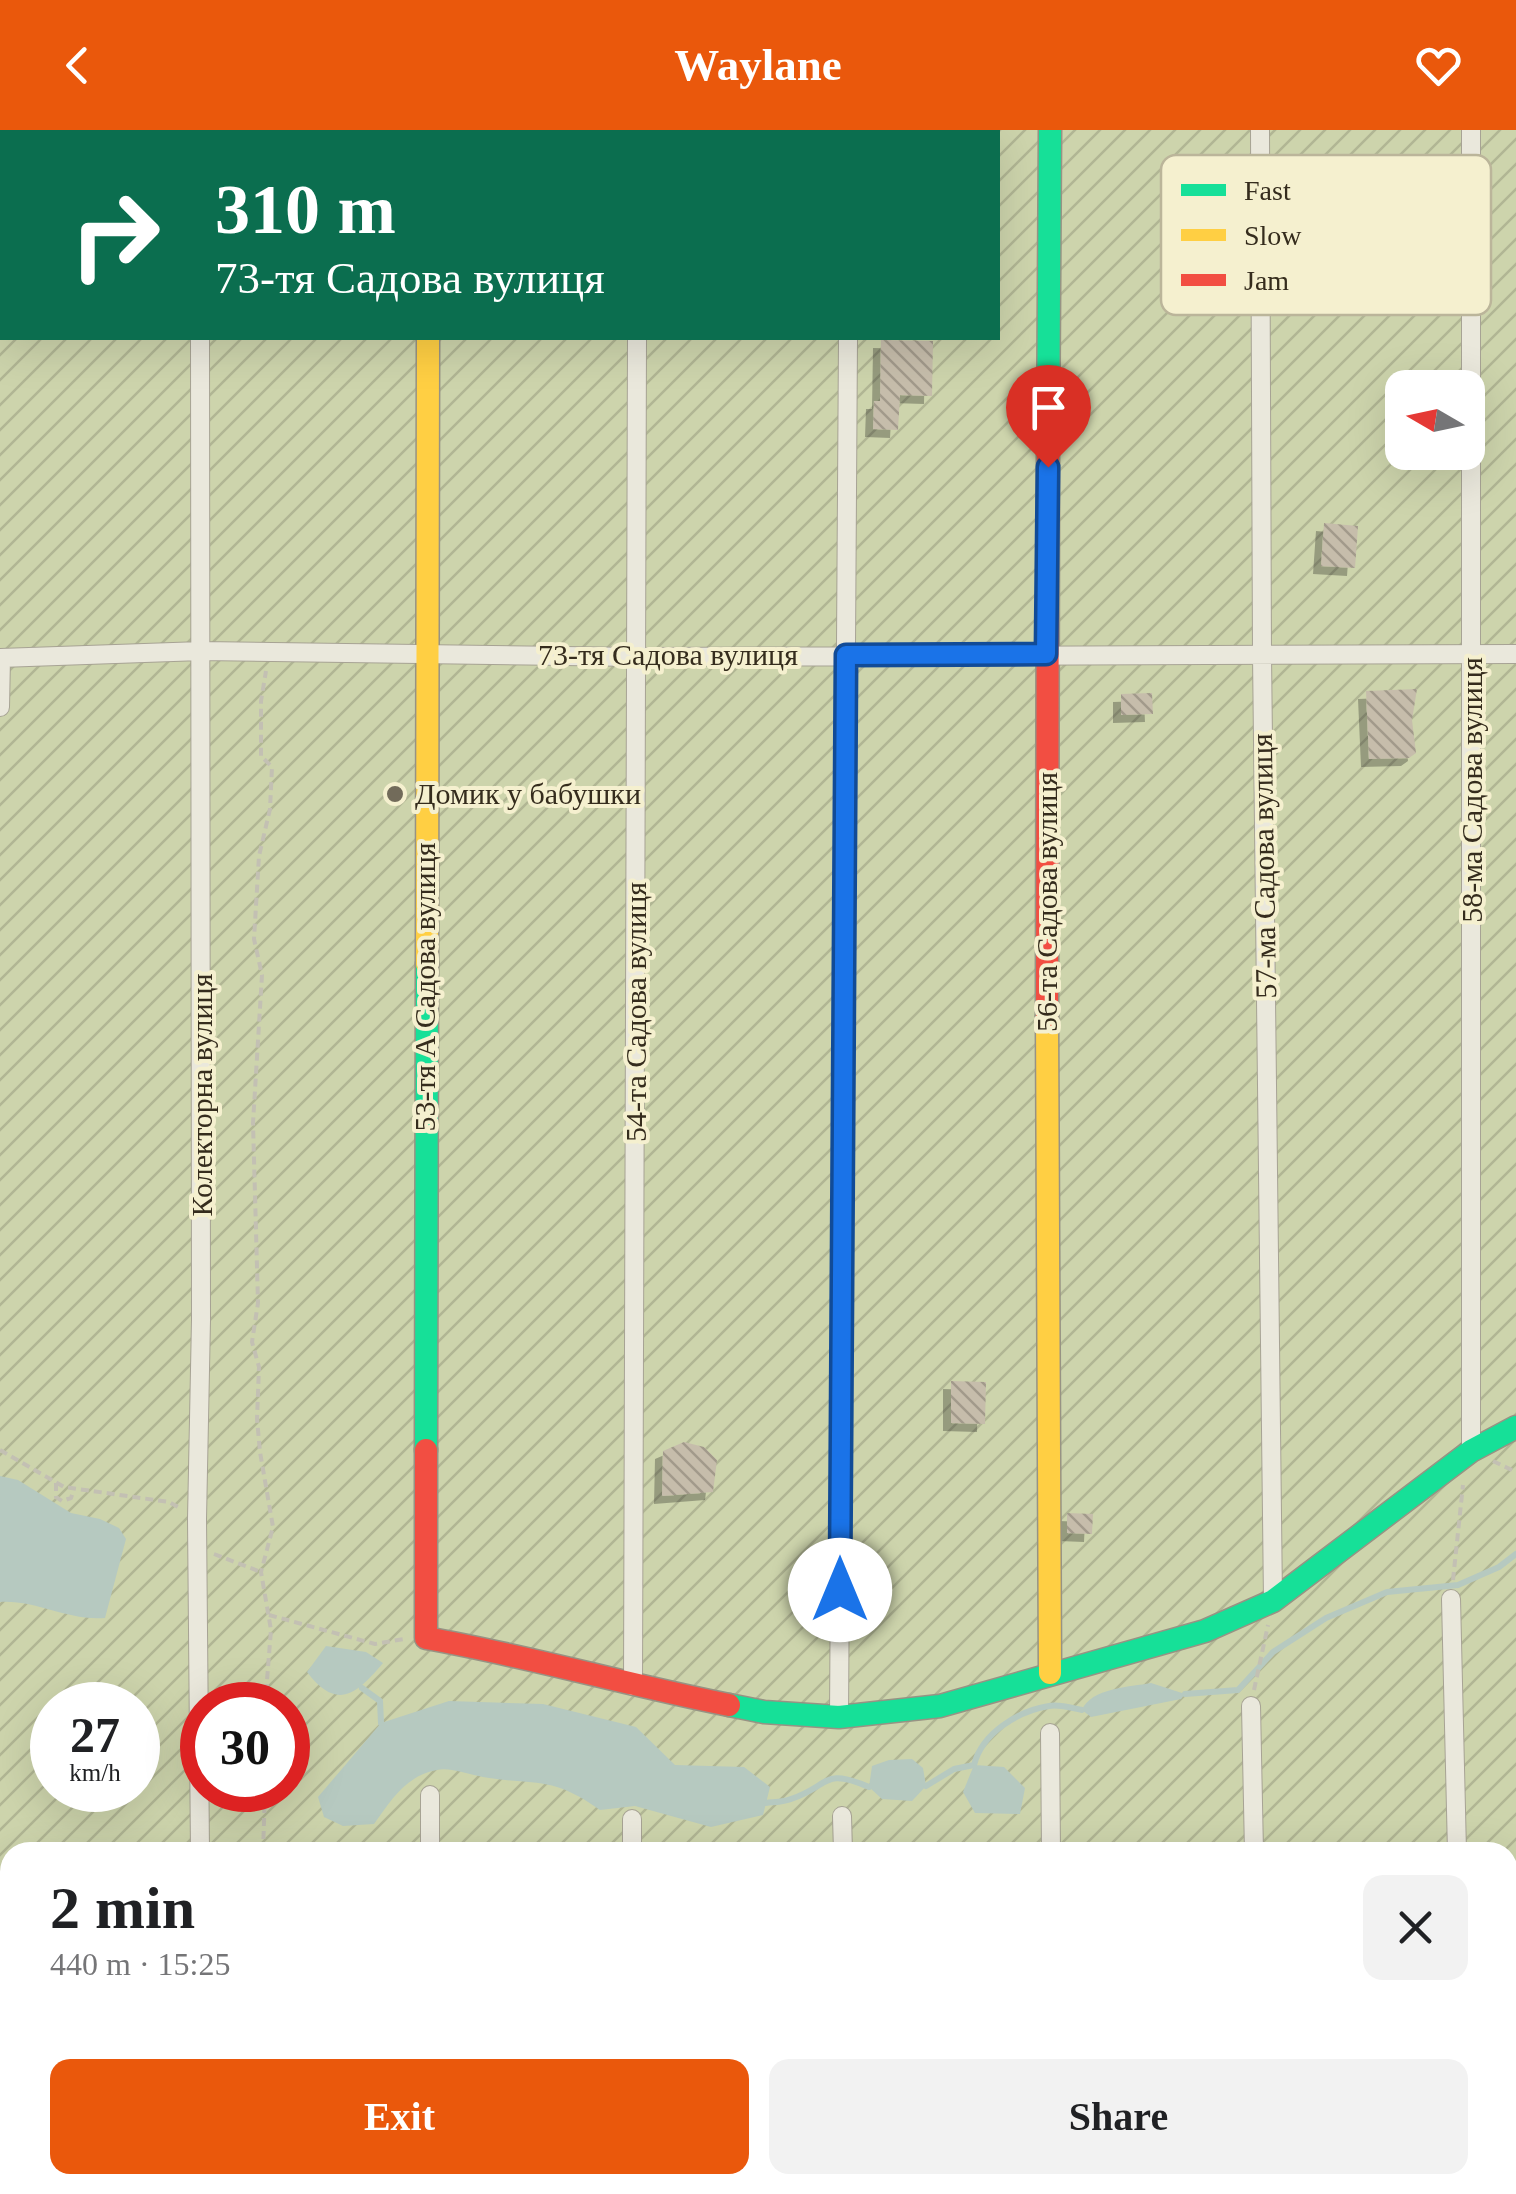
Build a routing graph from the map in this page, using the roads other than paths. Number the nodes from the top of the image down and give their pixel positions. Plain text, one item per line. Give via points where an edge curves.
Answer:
1 (1050, 130) edge
2 (1260, 130) edge
3 (1471, 130) edge
4 (1260, 155) edge
5 (1471, 155) edge
6 (1261, 315) edge
7 (1471, 315) edge
8 (200, 340) edge
9 (428, 340) edge
10 (637, 340) edge
11 (848, 340) edge
12 (202, 651) junction
13 (426, 653) junction
14 (1046, 654) junction
15 (1262, 654) junction
16 (1472, 654) junction
17 (1516, 654) edge
18 (846, 655) junction
19 (638, 657) junction
20 (1, 658) edge
21 (0, 707) edge
22 (1516, 1428) edge
23 (1471, 1451) junction
24 (1451, 1599) dead end
25 (1273, 1601) junction
26 (1050, 1673) junction
27 (633, 1686) junction
28 (1253, 1697) road end
29 (839, 1717) junction
30 (1050, 1734) dead end
31 (430, 1795) dead end
32 (842, 1816) dead end
33 (632, 1819) dead end
34 (200, 1842) edge
35 (430, 1842) edge
36 (632, 1842) edge
37 (843, 1842) edge
38 (1050, 1842) edge
39 (1254, 1842) edge
40 (1457, 1842) edge

1 - 14 street, 56-та Садова вулиця
2 - 4 street, 57-ма Садова вулиця
3 - 5 street, 58-ма Садова вулиця
6 - 15 street, 57-ма Садова вулиця
7 - 16 street, 58-ма Садова вулиця
8 - 12 street, Колекторна вулиця
9 - 13 street, 53-тя А Садова вулиця
10 - 19 street, 54-та Садова вулиця
11 - 18 street
12 - 13 street, 73-тя Садова вулиця
12 - 20 street, 73-тя Садова вулиця
12 - 34 street, Колекторна вулиця
13 - 19 street, 73-тя Садова вулиця
13 - 27 street, 53-тя А Садова вулиця via 424,1636
14 - 15 street, 73-тя Садова вулиця
14 - 18 street, 73-тя Садова вулиця
14 - 26 street, 56-та Садова вулиця
15 - 16 street, 73-тя Садова вулиця
15 - 25 street, 57-ма Садова вулиця
16 - 17 street, 73-тя Садова вулиця
16 - 23 street, 58-ма Садова вулиця
18 - 19 street, 73-тя Садова вулиця
18 - 29 street
19 - 27 street, 54-та Садова вулиця
20 - 21 street
22 - 23 street
23 - 25 street
24 - 40 street
25 - 26 street via 1205,1631
26 - 29 street via 940,1706
27 - 29 street via 764,1712
28 - 39 street
30 - 38 street
31 - 35 street
32 - 37 street
33 - 36 street

